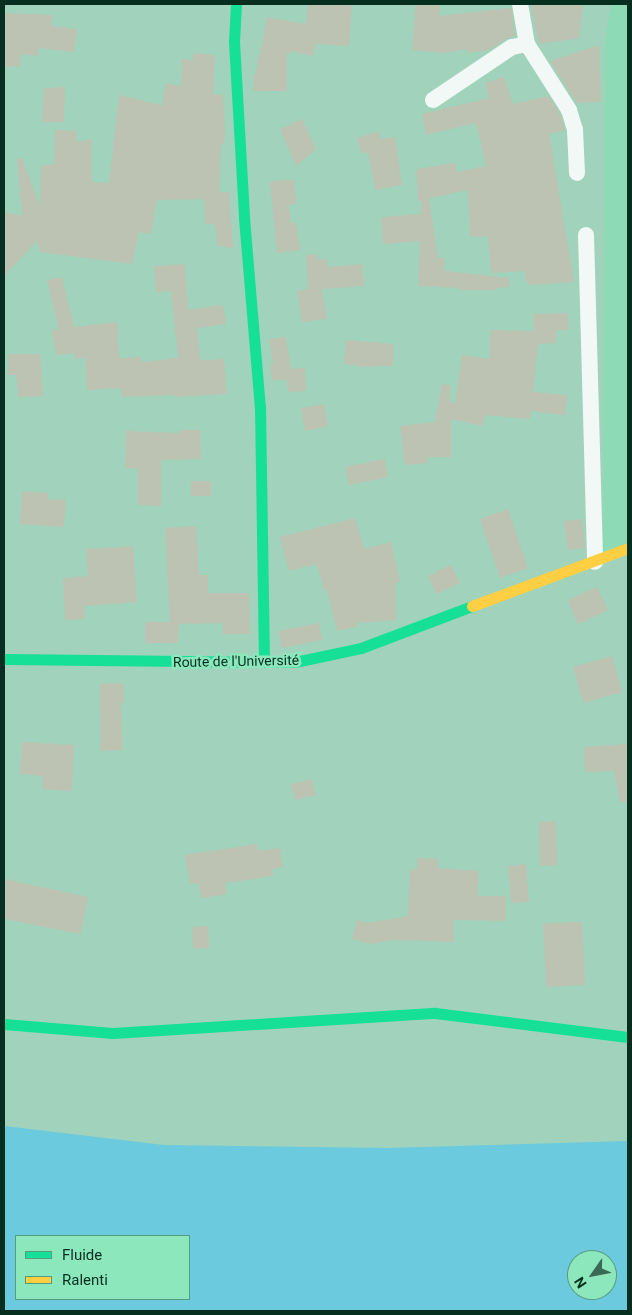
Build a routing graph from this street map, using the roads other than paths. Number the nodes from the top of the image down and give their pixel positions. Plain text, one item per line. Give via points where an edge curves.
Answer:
1 (236, 4) edge
2 (520, 4) edge
3 (527, 44) junction
4 (433, 100) dead end
5 (578, 173) dead end
6 (586, 235) dead end
7 (628, 548) edge
8 (595, 562) junction
9 (4, 659) edge
10 (264, 662) junction
11 (4, 1024) edge
12 (628, 1037) edge

1 - 10 street via 235,61 244,218 260,407
2 - 3 street
3 - 4 street via 512,47
3 - 5 street via 568,110 575,130
6 - 8 street
7 - 8 street, Route de l'Université
8 - 10 street, Route de l'Université via 361,648 295,662
9 - 10 street, Route de l'Université
11 - 12 street via 113,1033 435,1013

